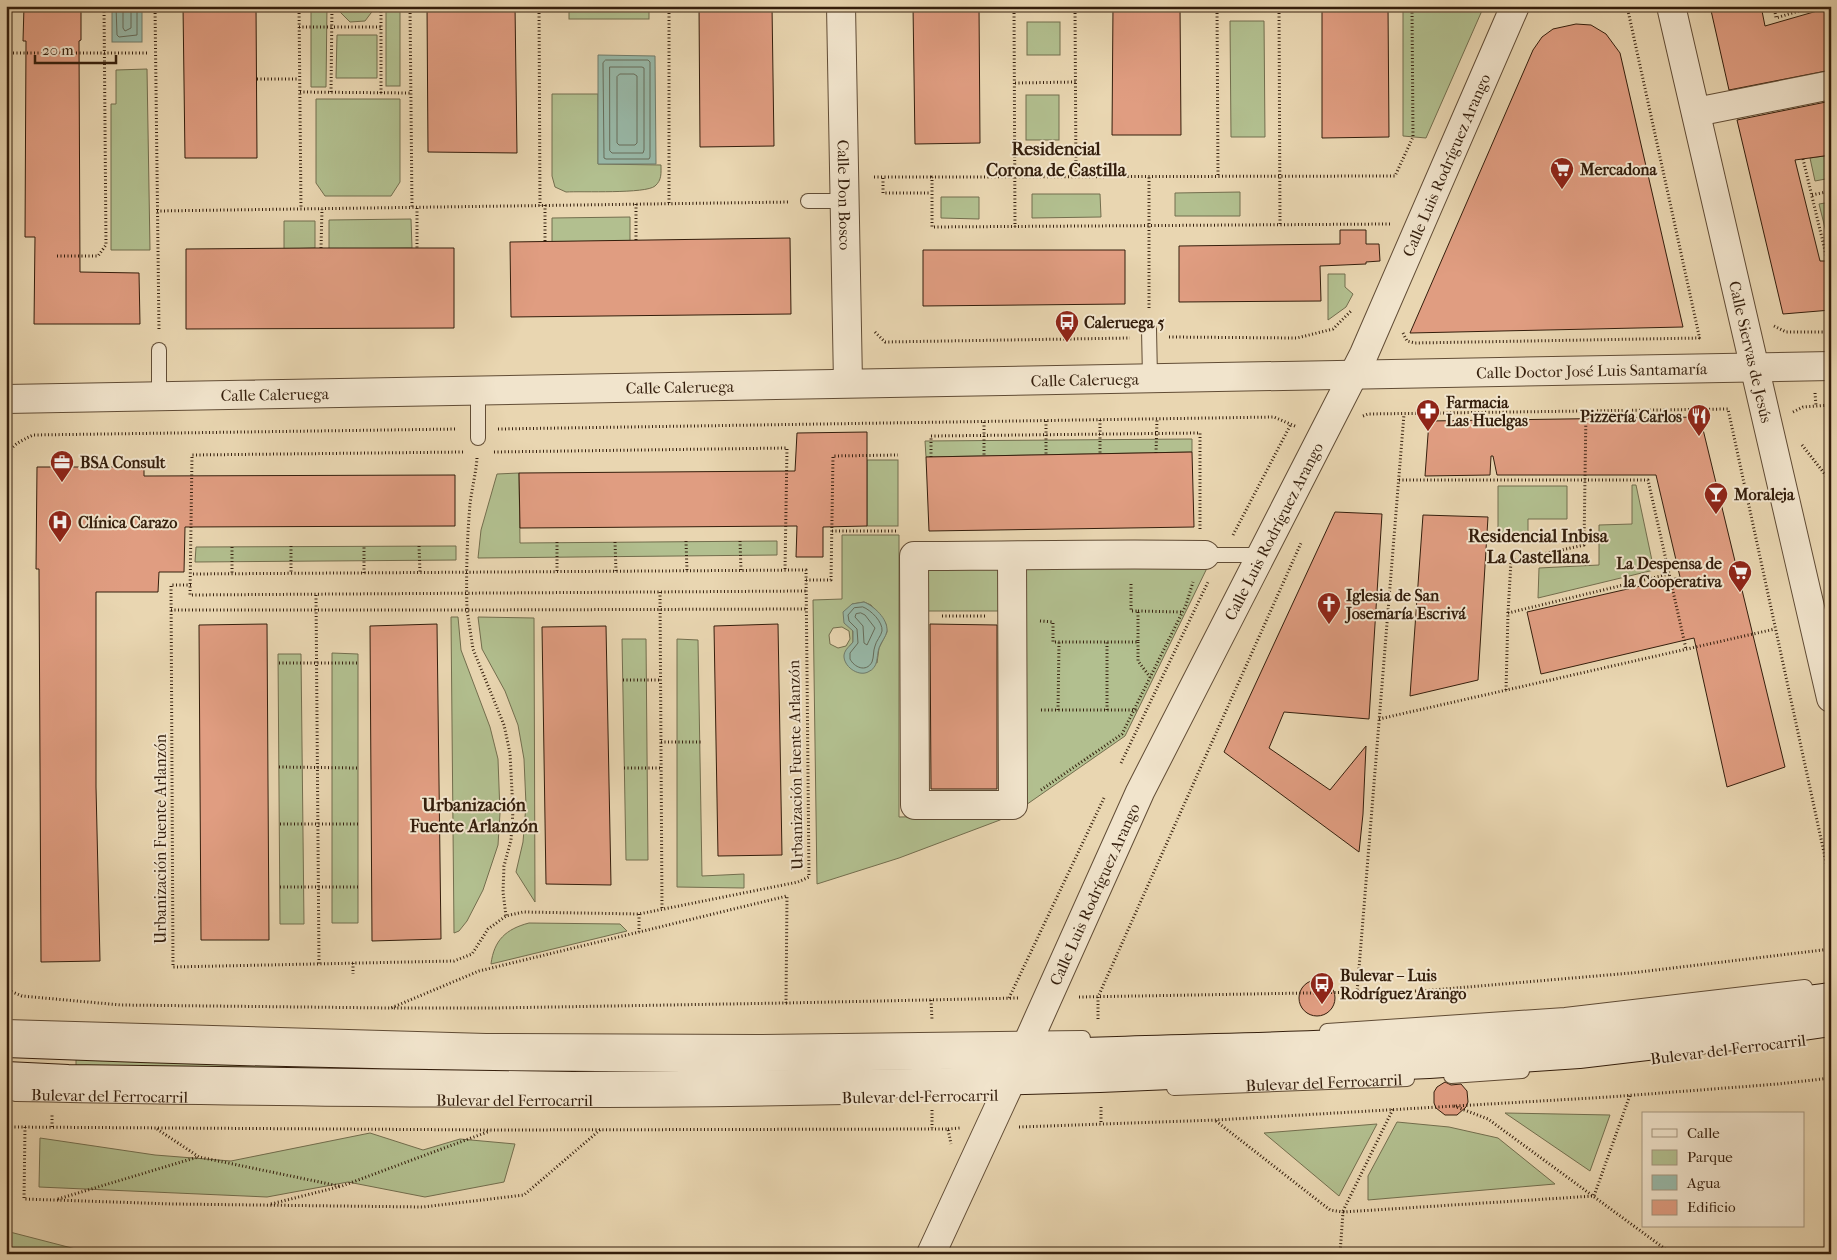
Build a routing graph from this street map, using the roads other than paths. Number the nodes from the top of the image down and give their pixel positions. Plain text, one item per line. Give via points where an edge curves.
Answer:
1 (841, 6) edge
2 (1515, 6) edge
3 (1671, 6) edge
4 (1831, 85) edge
5 (1696, 112) junction
6 (808, 201) road end
7 (844, 201) junction
8 (1149, 333) road end
9 (159, 350) road end
10 (1831, 366) edge
11 (1754, 367) junction
12 (1352, 374) junction
13 (1150, 378) junction
14 (848, 384) junction
15 (478, 390) junction
16 (159, 396) junction
17 (6, 399) edge
18 (478, 434) road end
19 (1209, 555) joint
20 (1261, 555) junction
21 (1012, 556) junction
22 (1831, 698) edge
23 (1831, 984) edge
24 (1831, 997) edge
25 (6, 1027) edge
26 (1829, 1029) edge
27 (1156, 1036) dead end
28 (1107, 1038) dead end
29 (6, 1043) edge
30 (1027, 1046) junction
31 (1711, 1052) dead end
32 (1627, 1062) dead end
33 (6, 1076) edge
34 (1008, 1087) junction
35 (6, 1091) edge
36 (932, 1254) edge

1 - 7 street, Calle Don Bosco
2 - 12 street, Calle Luis Rodríguez Arango via 1364,354
3 - 5 street, Calle Siervas de Jesús
4 - 5 street
5 - 11 street, Calle Siervas de Jesús
6 - 7 lane
7 - 14 street, Calle Don Bosco
8 - 13 lane
9 - 16 lane
10 - 11 street, Calle Doctor José Luis Santamaría
11 - 12 street, Calle Doctor José Luis Santamaría
11 - 22 street, Calle Siervas de Jesús
12 - 13 street, Calle Caleruega
12 - 20 street, Calle Luis Rodríguez Arango
13 - 14 street, Calle Caleruega
14 - 15 street, Calle Caleruega
15 - 16 street, Calle Caleruega
15 - 18 lane
16 - 17 street, Calle Caleruega
19 - 20 lane
19 - 21 street
20 - 30 street, Calle Luis Rodríguez Arango via 1140,792
21 - 21 street via 1013,805 915,805 914,556
23 - 27 lane via 1565,1015 1315,1032
24 - 30 street via 1563,1032 1342,1044
25 - 30 lane via 486,1041
26 - 31 lane, Bulevar del Ferrocarril
26 - 34 street, Bulevar del Ferrocarril via 1731,1036 1579,1054
28 - 30 lane
29 - 30 street via 504,1056 756,1057
32 - 34 lane, Bulevar del Ferrocarril via 1269,1085
33 - 34 street, Bulevar del Ferrocarril via 573,1086
34 - 35 lane, Bulevar del Ferrocarril via 679,1100 341,1099 16,1094
34 - 36 street

